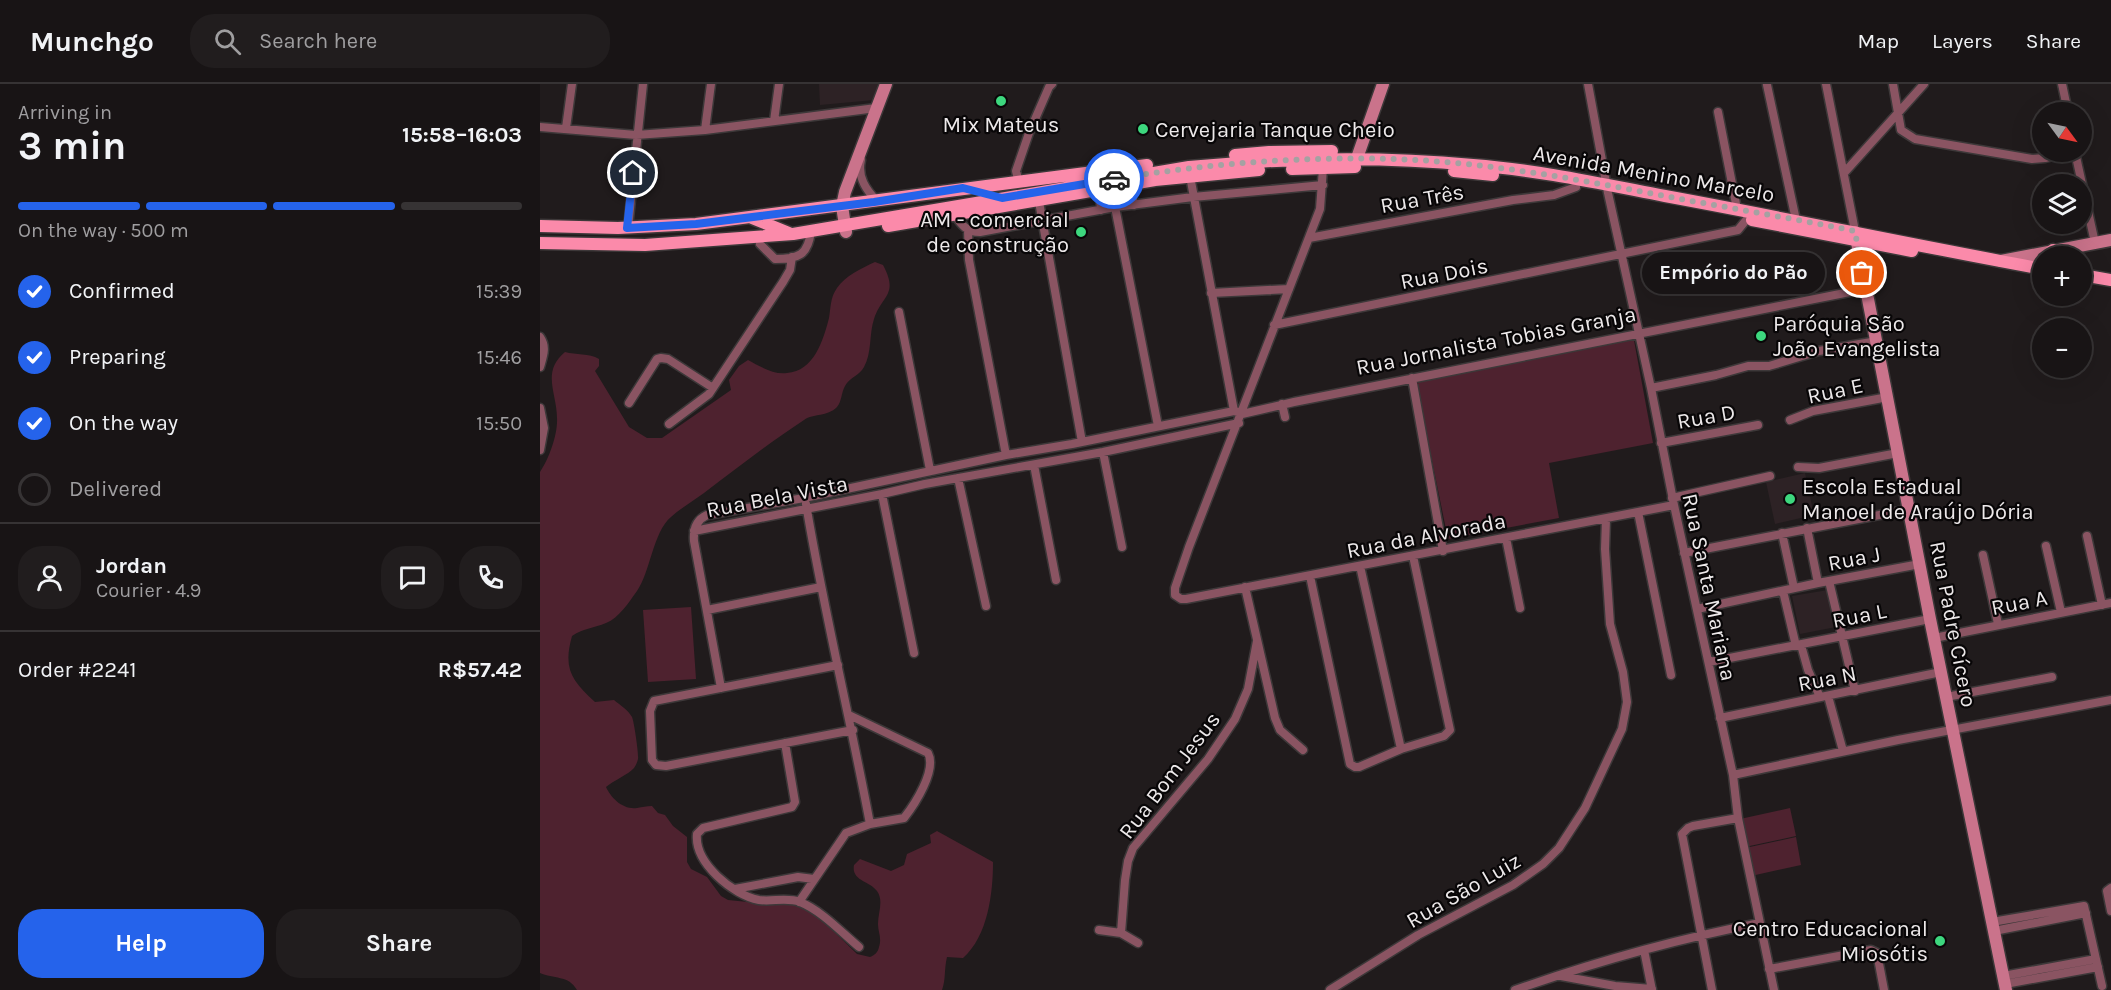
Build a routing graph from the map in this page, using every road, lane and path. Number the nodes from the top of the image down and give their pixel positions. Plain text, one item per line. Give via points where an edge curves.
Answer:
1 (572, 84) edge
2 (643, 84) edge
3 (711, 84) edge
4 (779, 84) edge
5 (886, 84) edge
6 (1383, 84) edge
7 (1588, 84) edge
8 (1826, 84) edge
9 (1893, 84) edge
10 (1924, 84) edge
11 (2062, 84) edge
12 (1050, 85) edge
13 (1767, 85) edge
14 (2066, 102) edge
15 (876, 108) junction
16 (1718, 112) dead end
17 (1898, 112) junction
18 (774, 121) junction
19 (540, 127) edge
20 (566, 129) junction
21 (705, 130) junction
22 (636, 135) junction
23 (866, 136) junction
24 (1279, 152) junction
25 (1359, 154) junction
26 (2032, 159) edge
27 (1295, 160) junction
28 (2077, 162) edge
29 (1323, 168) junction
30 (1844, 173) junction
31 (1190, 176) junction
32 (1019, 183) junction
33 (1323, 184) junction
34 (1130, 185) junction
35 (1576, 187) junction
36 (963, 188) junction
37 (1607, 189) junction
38 (1099, 190) junction
39 (1036, 196) junction
40 (1193, 197) junction
41 (1002, 198) junction
42 (878, 201) junction
43 (1134, 205) junction
44 (842, 206) junction
45 (1115, 207) junction
46 (1737, 209) junction
47 (1101, 210) junction
48 (955, 214) junction
49 (749, 217) junction
50 (1747, 219) junction
51 (1041, 220) junction
52 (1796, 220) junction
53 (540, 226) edge
54 (627, 228) junction
55 (845, 229) junction
56 (968, 230) junction
57 (814, 233) junction
58 (793, 234) junction
59 (1855, 236) junction
60 (1309, 238) junction
61 (2111, 240) edge
62 (540, 243) edge
63 (2095, 243) junction
64 (760, 244) junction
65 (2088, 246) edge
66 (540, 251) edge
67 (1621, 255) junction
68 (792, 257) junction
69 (2001, 261) junction
70 (2032, 263) edge
71 (2032, 264) edge
72 (2032, 264) edge
73 (2092, 277) edge
74 (2111, 280) edge
75 (2092, 283) edge
76 (2111, 286) edge
77 (1289, 289) junction
78 (1865, 289) junction
79 (1211, 293) junction
80 (899, 312) dead end
81 (1274, 325) junction
82 (1639, 332) junction
83 (540, 337) edge
84 (1877, 341) junction
85 (540, 367) edge
86 (1412, 378) junction
87 (713, 388) junction
88 (1651, 388) junction
89 (1888, 398) junction
90 (629, 403) dead end
91 (1282, 404) junction
92 (540, 408) edge
93 (1238, 416) junction
94 (1285, 417) dead end
95 (1790, 420) dead end
96 (669, 424) dead end
97 (1758, 425) dead end
98 (1158, 426) junction
99 (1082, 442) junction
100 (1661, 442) junction
101 (1072, 444) junction
102 (540, 450) edge
103 (1103, 452) junction
104 (1898, 453) junction
105 (1006, 455) junction
106 (1074, 457) junction
107 (1034, 465) junction
108 (1798, 467) dead end
109 (926, 471) junction
110 (1770, 476) dead end
111 (958, 478) junction
112 (925, 484) junction
113 (882, 494) junction
114 (804, 498) junction
115 (1673, 502) junction
116 (806, 509) junction
117 (1910, 509) junction
118 (1638, 512) junction
119 (1606, 519) junction
120 (1807, 528) junction
121 (694, 531) junction
122 (1782, 533) junction
123 (2087, 536) dead end
124 (1506, 538) junction
125 (1200, 546) dead end
126 (2046, 546) dead end
127 (1122, 547) dead end
128 (1189, 547) junction
129 (1443, 551) junction
130 (1684, 553) junction
131 (1983, 555) dead end
132 (1413, 556) junction
133 (1920, 564) junction
134 (1360, 567) junction
135 (1310, 576) junction
136 (1056, 580) dead end
137 (1829, 581) junction
138 (1818, 583) junction
139 (820, 586) junction
140 (1245, 587) junction
141 (1794, 588) junction
142 (1783, 591) junction
143 (2107, 604) edge
144 (986, 606) dead end
145 (1520, 608) dead end
146 (1697, 609) junction
147 (706, 610) junction
148 (2061, 612) junction
149 (1930, 619) junction
150 (1998, 624) junction
151 (1841, 636) junction
152 (1934, 638) junction
153 (1257, 641) junction
154 (1798, 645) junction
155 (914, 653) dead end
156 (1709, 662) junction
157 (838, 665) junction
158 (1941, 672) junction
159 (1671, 675) dead end
160 (2052, 677) dead end
161 (721, 688) junction
162 (1855, 691) junction
163 (1824, 697) junction
164 (1946, 697) junction
165 (2111, 700) edge
166 (849, 715) junction
167 (1720, 718) junction
168 (853, 730) junction
169 (1954, 730) junction
170 (785, 743) junction
171 (1401, 749) junction
172 (1303, 750) dead end
173 (1843, 751) junction
174 (1733, 775) junction
175 (1738, 818) junction
176 (870, 824) junction
177 (814, 879) junction
178 (2110, 888) edge
179 (735, 889) junction
180 (800, 902) junction
181 (2111, 911) edge
182 (1760, 922) junction
183 (1993, 926) junction
184 (1099, 930) dead end
185 (1121, 933) junction
186 (1701, 934) junction
187 (1138, 944) dead end
188 (859, 946) dead end
189 (1644, 950) junction
190 (2097, 963) junction
191 (1769, 969) junction
192 (1557, 975) junction
193 (2005, 983) edge
194 (2102, 986) dead end
195 (1652, 989) edge
196 (1330, 990) edge
197 (1515, 990) edge
198 (1712, 990) edge
199 (1774, 990) edge
200 (1884, 990) edge

1 - 20 street
2 - 22 street
3 - 21 street
4 - 18 street
5 - 15 street
6 - 25 street
7 - 37 street, Rua Santa Mariana
8 - 30 street
9 - 17 street
10 - 17 street
11 - 14 street
12 - 32 street via 1016,171
13 - 52 street
15 - 18 street
15 - 23 street
16 - 46 street
17 - 26 street via 1901,130 1915,139
17 - 30 street
18 - 21 street
19 - 20 street
20 - 22 street
21 - 22 street
22 - 54 street
23 - 42 street via 860,176 869,194
23 - 44 street
24 - 25 main road
24 - 27 main road
24 - 32 main road
25 - 27 main road, Avenida Menino Marcelo
25 - 37 main road, Avenida Menino Marcelo via 1476,165
27 - 39 main road, Avenida Menino Marcelo via 1189,167
28 - 63 street
29 - 31 main road, Avenida Menino Marcelo
29 - 33 street
29 - 35 main road, Avenida Menino Marcelo via 1428,169
30 - 59 street
31 - 34 main road, Avenida Menino Marcelo
31 - 40 street
32 - 36 main road
32 - 39 main road
33 - 40 street
33 - 60 street via 1320,209
34 - 38 main road, Avenida Menino Marcelo
34 - 43 street
35 - 37 main road, Avenida Menino Marcelo
35 - 60 street, Rua Três via 1554,195
36 - 41 main road
36 - 42 main road
37 - 46 main road, Avenida Menino Marcelo
37 - 50 main road, Avenida Menino Marcelo
37 - 67 street, Rua Santa Mariana
38 - 39 main road, Avenida Menino Marcelo
38 - 47 street
39 - 41 main road, Avenida Menino Marcelo
39 - 48 main road, Avenida Menino Marcelo
39 - 51 street
40 - 43 street
40 - 79 street
41 - 55 main road, Avenida Menino Marcelo
42 - 44 main road
43 - 45 street
44 - 49 main road
44 - 55 street
44 - 57 street
45 - 47 street
45 - 98 street
46 - 52 main road, Avenida Menino Marcelo
47 - 51 street
48 - 55 main road, Avenida Menino Marcelo
48 - 56 street
49 - 54 main road
49 - 58 main road
50 - 59 main road, Avenida Menino Marcelo
50 - 67 street via 1738,230
51 - 56 street via 980,232
51 - 99 street
52 - 59 main road, Avenida Menino Marcelo
53 - 54 main road
55 - 57 main road, Avenida Menino Marcelo
56 - 105 street via 969,260
57 - 58 main road, Avenida Menino Marcelo
57 - 64 main road, Avenida Menino Marcelo
57 - 68 street via 804,253
58 - 62 main road, Avenida Menino Marcelo via 645,245
59 - 69 main road, Avenida Menino Marcelo
59 - 70 main road, Avenida Menino Marcelo
59 - 78 street, Rua Padre Cícero
60 - 77 street
61 - 63 street
63 - 65 street
64 - 66 main road, Avenida Menino Marcelo via 646,253
64 - 68 street via 775,259
67 - 81 street, Rua Dois
67 - 82 street, Rua Santa Mariana
68 - 87 street via 783,282
69 - 71 street
69 - 72 main road, Avenida Menino Marcelo
73 - 74 main road
75 - 76 main road
77 - 79 street
77 - 81 street
78 - 82 street, Rua Jornalista Tobias Granja
78 - 84 street, Rua Padre Cícero
79 - 93 street
80 - 109 street
81 - 93 street
82 - 86 street, Rua Jornalista Tobias Granja
82 - 88 street, Rua Santa Mariana
83 - 85 street via 544,343
84 - 88 street
84 - 89 street, Rua Padre Cícero
86 - 91 street, Rua Jornalista Tobias Granja
86 - 129 street
87 - 90 street via 661,358
87 - 96 street
88 - 100 street, Rua Santa Mariana
89 - 95 street, Rua E via 1813,411
89 - 104 street, Rua Padre Cícero
91 - 93 street, Rua Jornalista Tobias Granja
91 - 94 street
92 - 102 street via 544,428
93 - 98 street, Rua Bela Vista
93 - 103 street, Rua Bela Vista
93 - 128 street
97 - 100 street, Rua D
98 - 99 street, Rua Bela Vista
99 - 101 street, Rua Bela Vista
100 - 115 street, Rua Santa Mariana
101 - 105 street, Rua Bela Vista
101 - 106 street
103 - 106 street, Rua Bela Vista
103 - 127 street
104 - 108 street via 1819,468
104 - 117 street, Rua Padre Cícero
105 - 109 street, Rua Bela Vista
106 - 107 street, Rua Bela Vista
107 - 111 street, Rua Bela Vista
107 - 136 street
109 - 112 street
109 - 114 street, Rua Bela Vista
110 - 115 street, Rua da Alvorada
111 - 112 street, Rua Bela Vista
111 - 144 street
112 - 113 street, Rua Bela Vista
113 - 116 street, Rua Bela Vista
113 - 155 street
114 - 116 street
114 - 121 street, Rua Bela Vista via 707,515 698,521
115 - 118 street, Rua da Alvorada
115 - 130 street, Rua Santa Mariana
116 - 121 street, Rua Bela Vista
116 - 139 street
117 - 120 street
117 - 133 street, Rua Padre Cícero
118 - 119 street, Rua da Alvorada
118 - 159 street
119 - 124 street, Rua da Alvorada
119 - 196 street, Rua São Luiz via 1610,624 1627,702 1622,729 1585,808 1565,840 1543,864
120 - 122 street
120 - 138 street
121 - 147 street
122 - 130 street
122 - 141 street
123 - 143 street
124 - 129 street, Rua da Alvorada
124 - 145 street
125 - 128 street
126 - 148 street
128 - 140 street, Rua da Alvorada via 1175,591 1178,598
129 - 132 street, Rua da Alvorada
130 - 146 street, Rua Santa Mariana
131 - 150 street
132 - 134 street, Rua da Alvorada
132 - 171 street via 1450,726 1444,736
133 - 137 street, Rua J
133 - 149 street, Rua Padre Cícero
134 - 135 street, Rua da Alvorada
134 - 171 street
135 - 140 street, Rua da Alvorada
135 - 171 street via 1350,764 1359,767
137 - 138 street, Rua J
137 - 151 street
138 - 141 street, Rua J
139 - 147 street
139 - 157 street
140 - 153 street
141 - 142 street, Rua J
142 - 146 street, Rua J
142 - 154 street
143 - 148 street, Rua A
146 - 156 street, Rua Santa Mariana
147 - 161 street
148 - 150 street, Rua A
149 - 151 street, Rua L
149 - 152 street, Rua Padre Cícero
150 - 152 street, Rua A
151 - 154 street, Rua L
151 - 162 street
152 - 158 street, Rua Padre Cícero
153 - 172 street via 1280,730
153 - 185 street, Rua Bom Jesus via 1248,689 1235,719 1208,759 1133,848 1125,880
154 - 156 street, Rua L
154 - 163 street
156 - 167 street, Rua Santa Mariana
157 - 161 street
157 - 166 street
158 - 162 street, Rua N
158 - 164 street, Rua Padre Cícero
160 - 164 street
161 - 170 street via 654,701 650,711 654,763 666,766
162 - 163 street, Rua N
163 - 167 street, Rua N
163 - 173 street
164 - 169 street, Rua Padre Cícero
165 - 169 street via 2021,722
166 - 168 street
166 - 176 street via 923,749 931,758 929,774 904,818
167 - 174 street, Rua Santa Mariana
168 - 170 street
168 - 176 street
169 - 173 street
169 - 183 street, Rua Padre Cícero
170 - 179 street via 795,802 792,807 703,828 697,834 708,866
173 - 174 street
174 - 175 street, Rua Santa Mariana
175 - 182 street, Rua Santa Mariana
175 - 186 street via 1693,826 1682,834
176 - 177 street via 846,833
177 - 179 street via 798,877
177 - 180 street
178 - 181 street via 2107,891
179 - 180 street via 757,899
180 - 188 street
182 - 186 street
182 - 191 street, Rua Santa Mariana
183 - 190 street via 2082,905
183 - 193 street, Rua Padre Cícero
184 - 185 street
185 - 187 street
186 - 189 street
186 - 198 street
189 - 192 street
189 - 195 street
190 - 193 street
190 - 194 street
191 - 199 street, Rua Santa Mariana
191 - 200 street via 1871,950 1877,953
192 - 195 street
192 - 197 street

